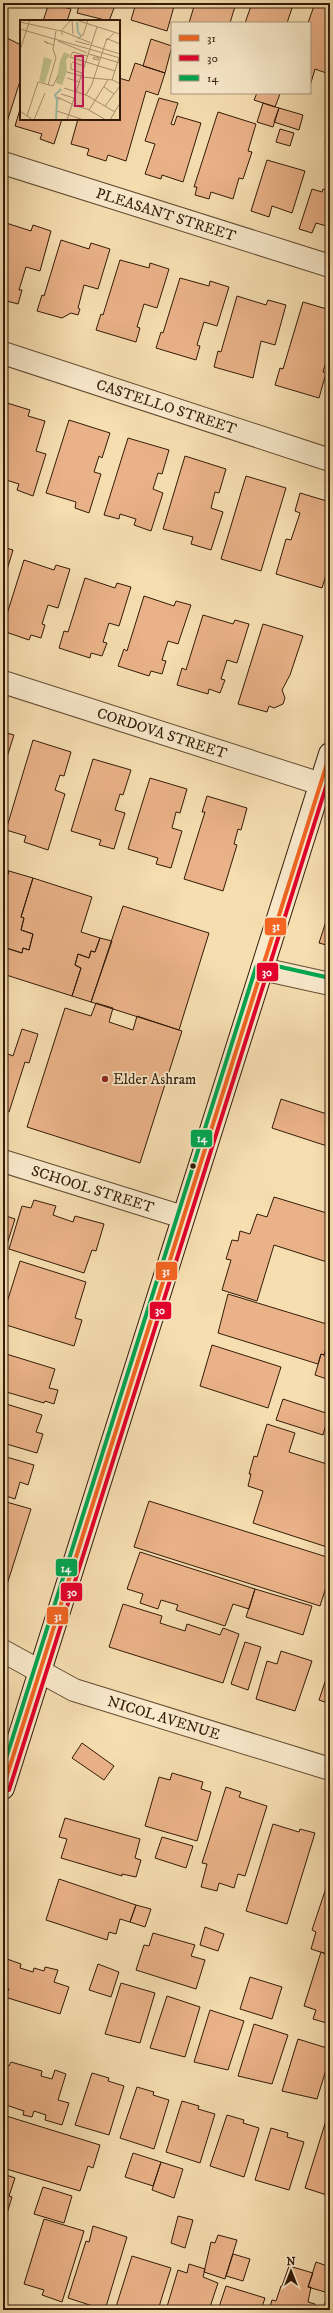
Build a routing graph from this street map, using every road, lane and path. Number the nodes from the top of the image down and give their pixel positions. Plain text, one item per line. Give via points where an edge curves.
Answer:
1 (3, 163) edge
2 (330, 266) edge
3 (3, 353) edge
4 (330, 460) edge
5 (3, 682) edge
6 (330, 754) edge
7 (320, 784) junction
8 (262, 969) junction
9 (330, 984) edge
10 (3, 1161) edge
11 (183, 1217) junction
12 (3, 1651) edge
13 (40, 1672) junction
14 (330, 1769) edge
15 (3, 1788) edge

1 - 2 street, PLEASANT STREET
3 - 4 street, CASTELLO STREET
5 - 7 street, CORDOVA STREET
6 - 7 street
7 - 8 street
8 - 9 street
8 - 11 street
10 - 11 street, SCHOOL STREET
11 - 13 street
12 - 13 street, NICOL AVENUE
13 - 14 street, NICOL AVENUE via 74,1690
13 - 15 street

